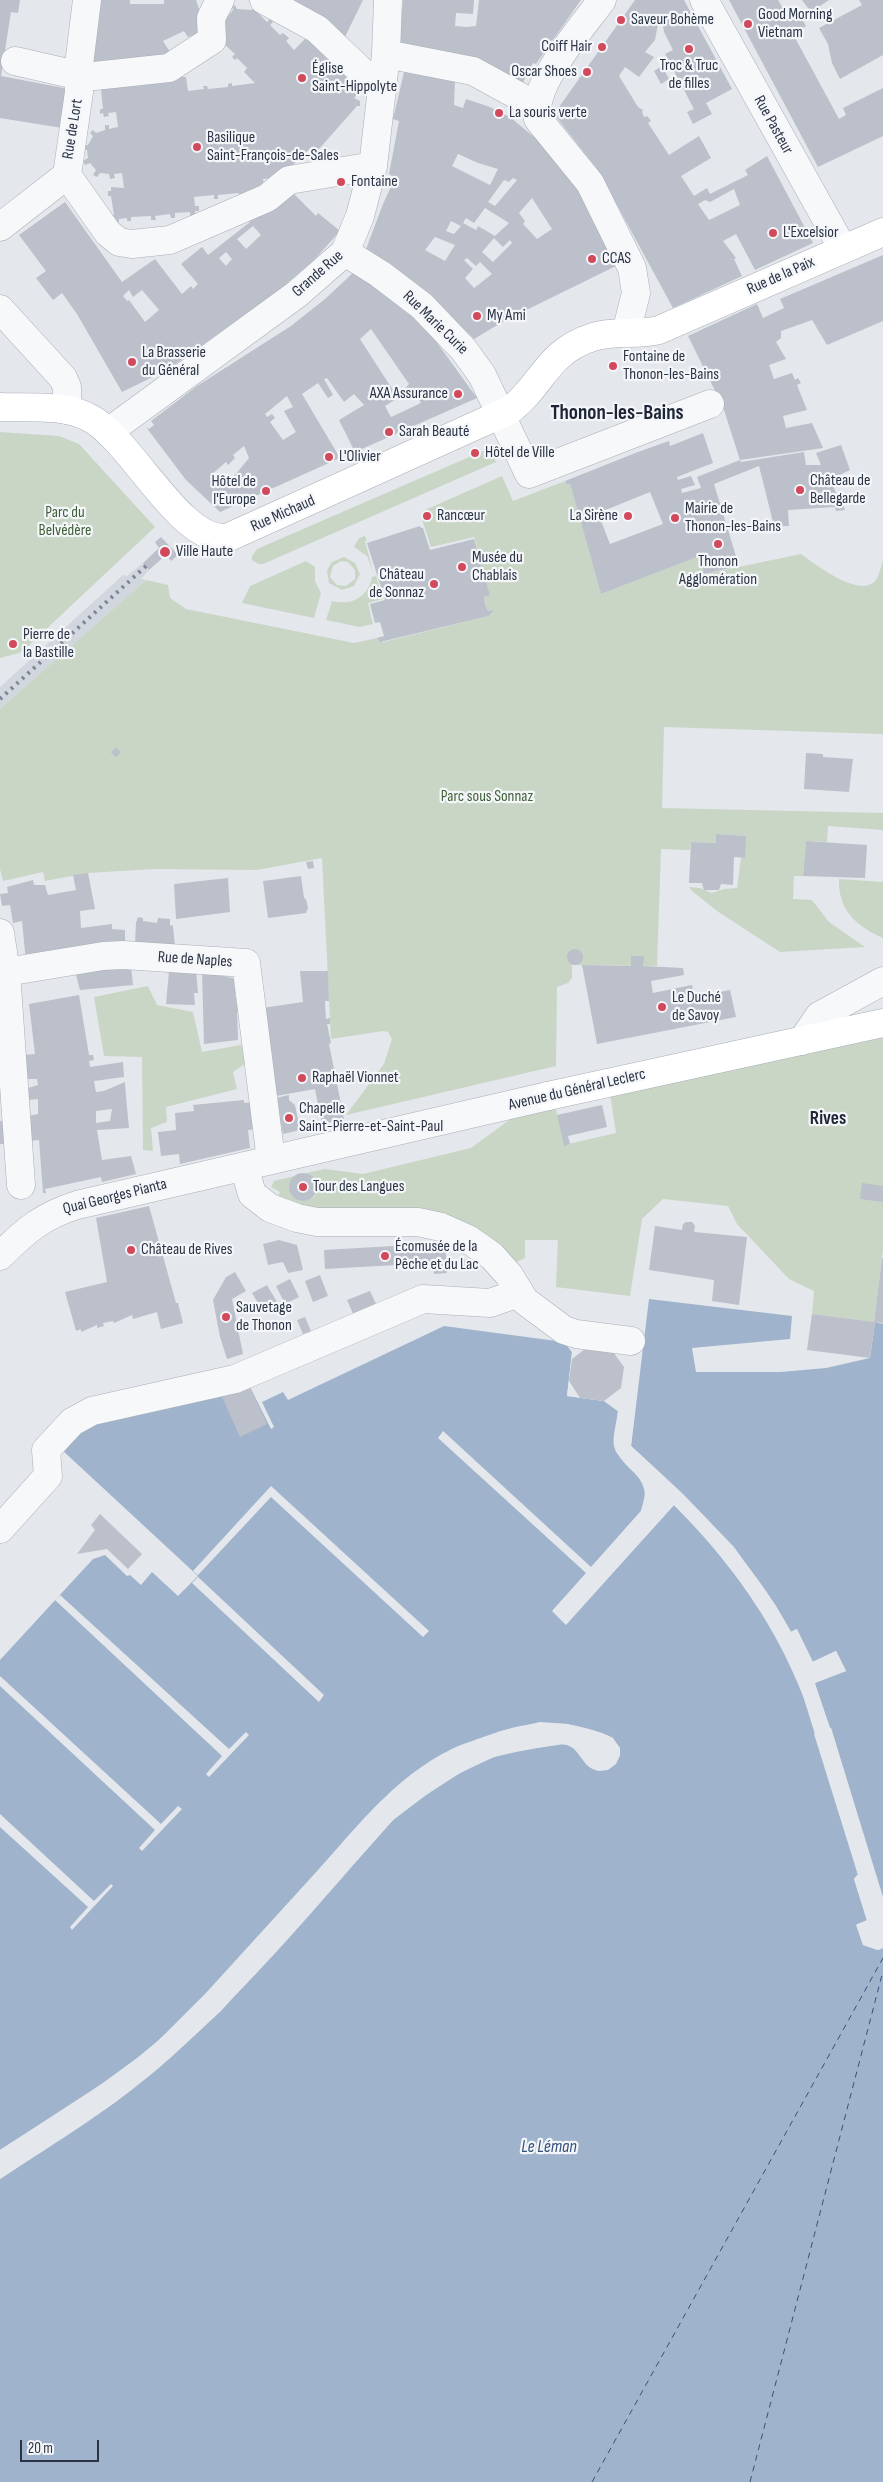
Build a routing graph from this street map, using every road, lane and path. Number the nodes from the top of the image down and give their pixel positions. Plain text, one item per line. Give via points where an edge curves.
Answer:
1 (87, 0) edge
2 (220, 0) edge
3 (264, 0) edge
4 (388, 0) edge
5 (602, 0) edge
6 (704, 0) edge
7 (386, 54) junction
8 (15, 61) dead end
9 (79, 76) junction
10 (382, 91) junction
11 (536, 105) junction
12 (373, 166) junction
13 (67, 175) junction
14 (0, 227) edge
15 (883, 232) edge
16 (843, 249) junction
17 (345, 252) junction
18 (0, 309) edge
19 (626, 332) junction
20 (710, 404) dead end
21 (0, 407) edge
22 (67, 410) junction
23 (494, 418) junction
24 (108, 432) junction
25 (2, 951) edge
26 (883, 981) edge
27 (883, 1023) edge
28 (802, 1041) junction
29 (271, 1160) junction
30 (244, 1166) junction
31 (21, 1185) dead end
32 (0, 1256) edge
33 (519, 1293) junction
34 (631, 1341) dead end
35 (0, 1529) edge

1 - 9 street, Rue de Lort
2 - 9 street via 211,18 212,40 169,68
3 - 10 street via 317,30
4 - 7 street, Grande Rue
5 - 11 street via 550,72
6 - 16 street, Rue Pasteur
7 - 10 street, Grande Rue
7 - 11 street via 473,71
8 - 9 street
9 - 13 street, Rue de Lort
10 - 12 street, Grande Rue
11 - 19 street via 538,119 590,183 632,268 637,284
12 - 13 street via 289,180 267,198 170,240 132,244 119,242 108,233
12 - 17 street, Grande Rue via 360,216
13 - 14 street, Rue de Lort
15 - 16 street, Rue de la Paix
16 - 19 street, Rue de la Paix via 680,321 651,332
17 - 23 street, Rue Marie Curie via 380,274 436,319 475,363
17 - 24 street, Grande Rue via 297,294
18 - 22 street via 63,378 67,387
19 - 23 street, Rue Michaud via 599,335 566,350 542,372 518,404
20 - 23 street, Rue Marie Curie via 529,474
21 - 22 street, Rue Michaud
22 - 24 street, Rue Michaud via 90,418
23 - 24 street, Rue Michaud via 238,534 220,538 200,531 179,513
25 - 29 street, Rue de Naples via 246,963
25 - 31 street
26 - 28 street via 819,1016
27 - 28 street, Avenue du Général Leclerc
28 - 29 street, Avenue du Général Leclerc
29 - 30 street, Avenue du Général Leclerc
30 - 32 street, Quai Georges Pianta via 61,1210 32,1226
30 - 33 street via 252,1194 262,1204 283,1214 317,1222 418,1222 453,1232 502,1265
33 - 34 street via 532,1308 570,1332
33 - 35 street via 490,1303 424,1299 235,1379 81,1415 46,1450 48,1476

